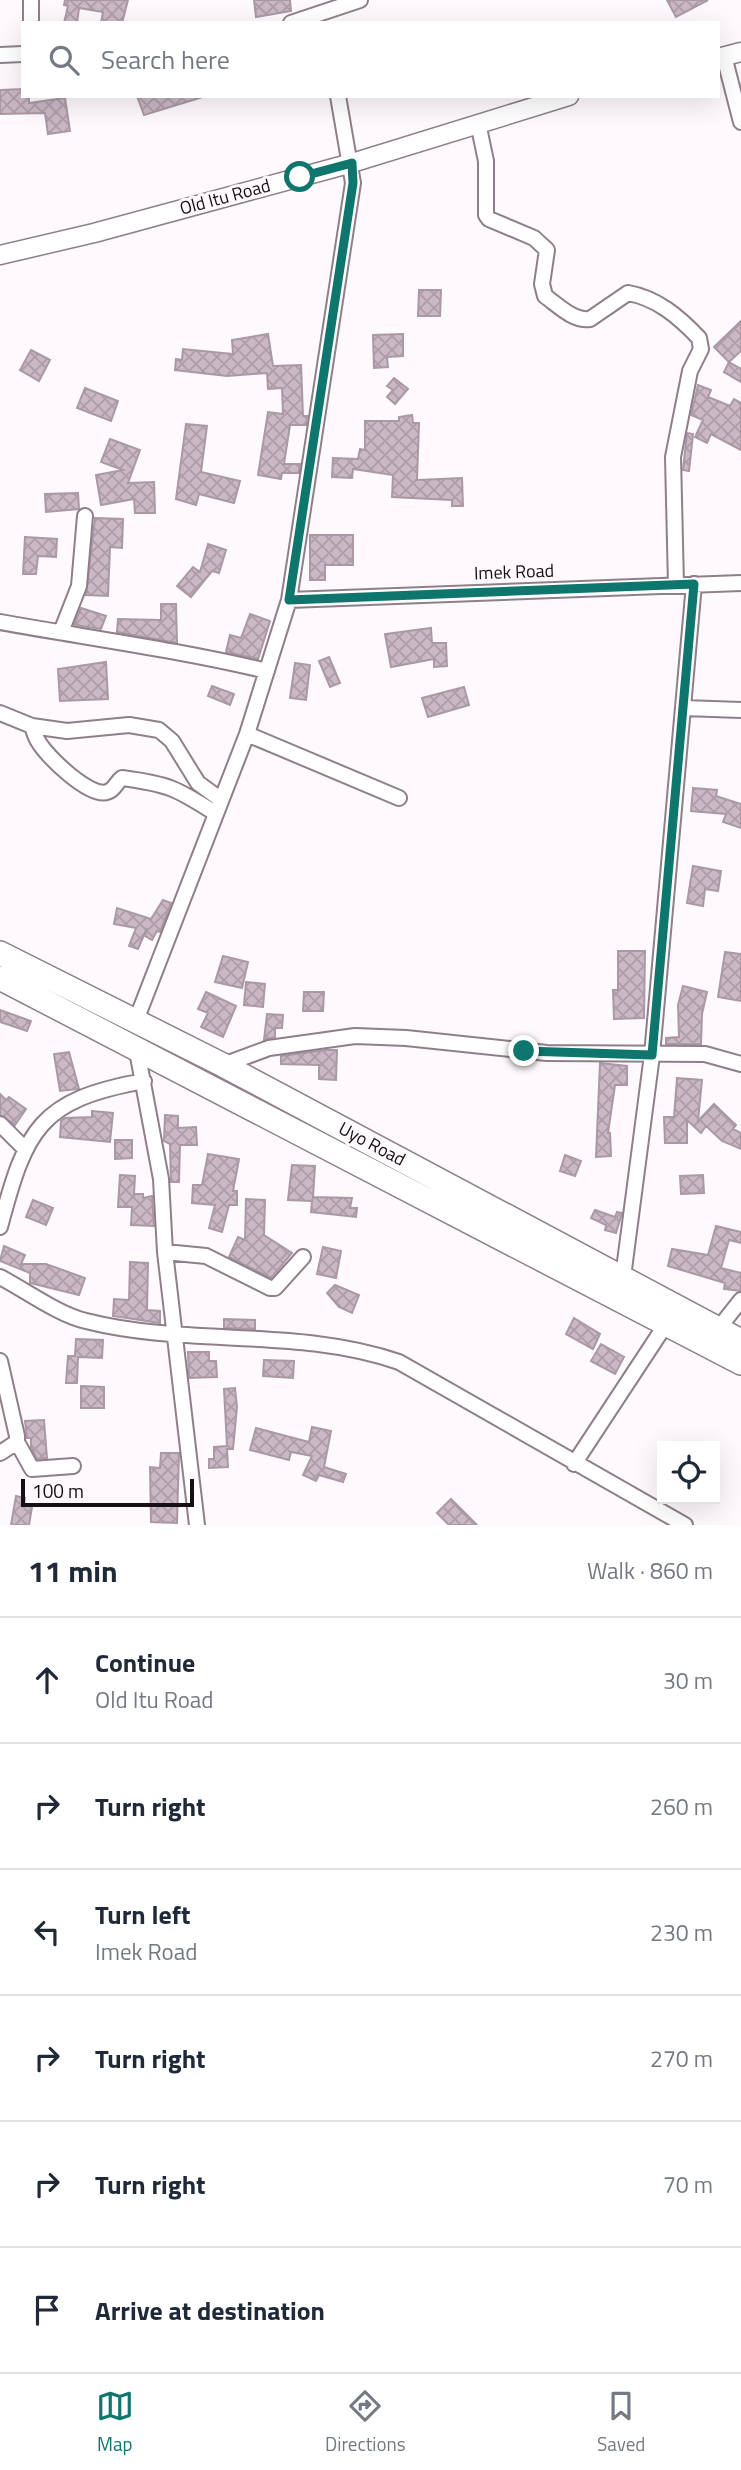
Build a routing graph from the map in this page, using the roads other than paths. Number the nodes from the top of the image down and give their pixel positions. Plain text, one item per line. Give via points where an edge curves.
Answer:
1 (31, 0) edge
2 (360, 0) edge
3 (327, 11) edge
4 (31, 21) edge
5 (297, 21) edge
6 (21, 54) edge
7 (0, 55) edge
8 (728, 55) edge
9 (338, 98) edge
10 (562, 98) edge
11 (741, 122) edge
12 (478, 123) junction
13 (352, 163) junction
14 (0, 255) edge
15 (85, 516) dead end
16 (741, 583) edge
17 (694, 584) junction
18 (676, 585) junction
19 (289, 600) junction
20 (0, 622) edge
21 (61, 632) junction
22 (267, 671) junction
23 (684, 708) junction
24 (741, 710) edge
25 (0, 713) edge
26 (32, 726) junction
27 (247, 734) junction
28 (399, 798) dead end
29 (217, 806) junction
30 (0, 953) edge
31 (0, 978) edge
32 (135, 1023) junction
33 (137, 1051) junction
34 (652, 1055) junction
35 (741, 1064) edge
36 (223, 1065) junction
37 (144, 1081) junction
38 (0, 1124) edge
39 (24, 1148) junction
40 (0, 1227) edge
41 (164, 1252) junction
42 (303, 1257) dead end
43 (0, 1277) edge
44 (623, 1277) junction
45 (733, 1314) edge
46 (666, 1324) junction
47 (175, 1337) junction
48 (741, 1341) edge
49 (0, 1361) edge
50 (741, 1363) edge
51 (17, 1442) junction
52 (0, 1453) edge
53 (574, 1464) junction
54 (73, 1466) dead end
55 (657, 1518) edge
56 (197, 1525) edge
57 (685, 1525) edge

1 - 4 street
2 - 3 street
3 - 5 street
6 - 7 street
8 - 11 street
9 - 13 street
10 - 12 street, Old Itu Road
12 - 13 street, Old Itu Road
12 - 18 street via 486,161 486,215 534,238 547,250 542,284 545,296 583,320 628,293 639,295 666,308 699,338 701,349 690,371 673,457
13 - 14 street, Old Itu Road
13 - 19 street via 353,183
15 - 21 street via 79,586
16 - 17 street, Imek Road
17 - 18 street, Imek Road
17 - 23 street
18 - 19 street, Imek Road
19 - 22 street
20 - 21 street
21 - 22 street via 193,653
22 - 27 street
23 - 24 street
23 - 34 street
25 - 26 street
26 - 29 street via 67,732 128,725 159,730 172,741
26 - 29 street via 37,741 53,758 95,792 114,788 122,778 162,783
27 - 28 street
27 - 29 street
29 - 32 street
30 - 32 highway, Uyo Road
31 - 33 highway, Uyo Road
32 - 36 highway, Uyo Road
33 - 37 street
33 - 46 highway, Uyo Road
34 - 35 street via 705,1054
34 - 36 street via 547,1053 355,1036 269,1048
34 - 44 street
36 - 44 highway, Uyo Road
37 - 39 street via 76,1098 41,1125
37 - 41 street via 161,1179
38 - 39 street
39 - 40 street
41 - 42 street via 206,1256 270,1288
41 - 47 street
43 - 47 street via 83,1321
44 - 45 highway, Uyo Road
45 - 48 highway, Uyo Road
46 - 50 highway, Uyo Road
46 - 53 street
47 - 53 street via 299,1342 373,1353 399,1362
47 - 56 street
49 - 51 street
51 - 52 street
51 - 54 street via 32,1469
53 - 55 street
55 - 57 street

